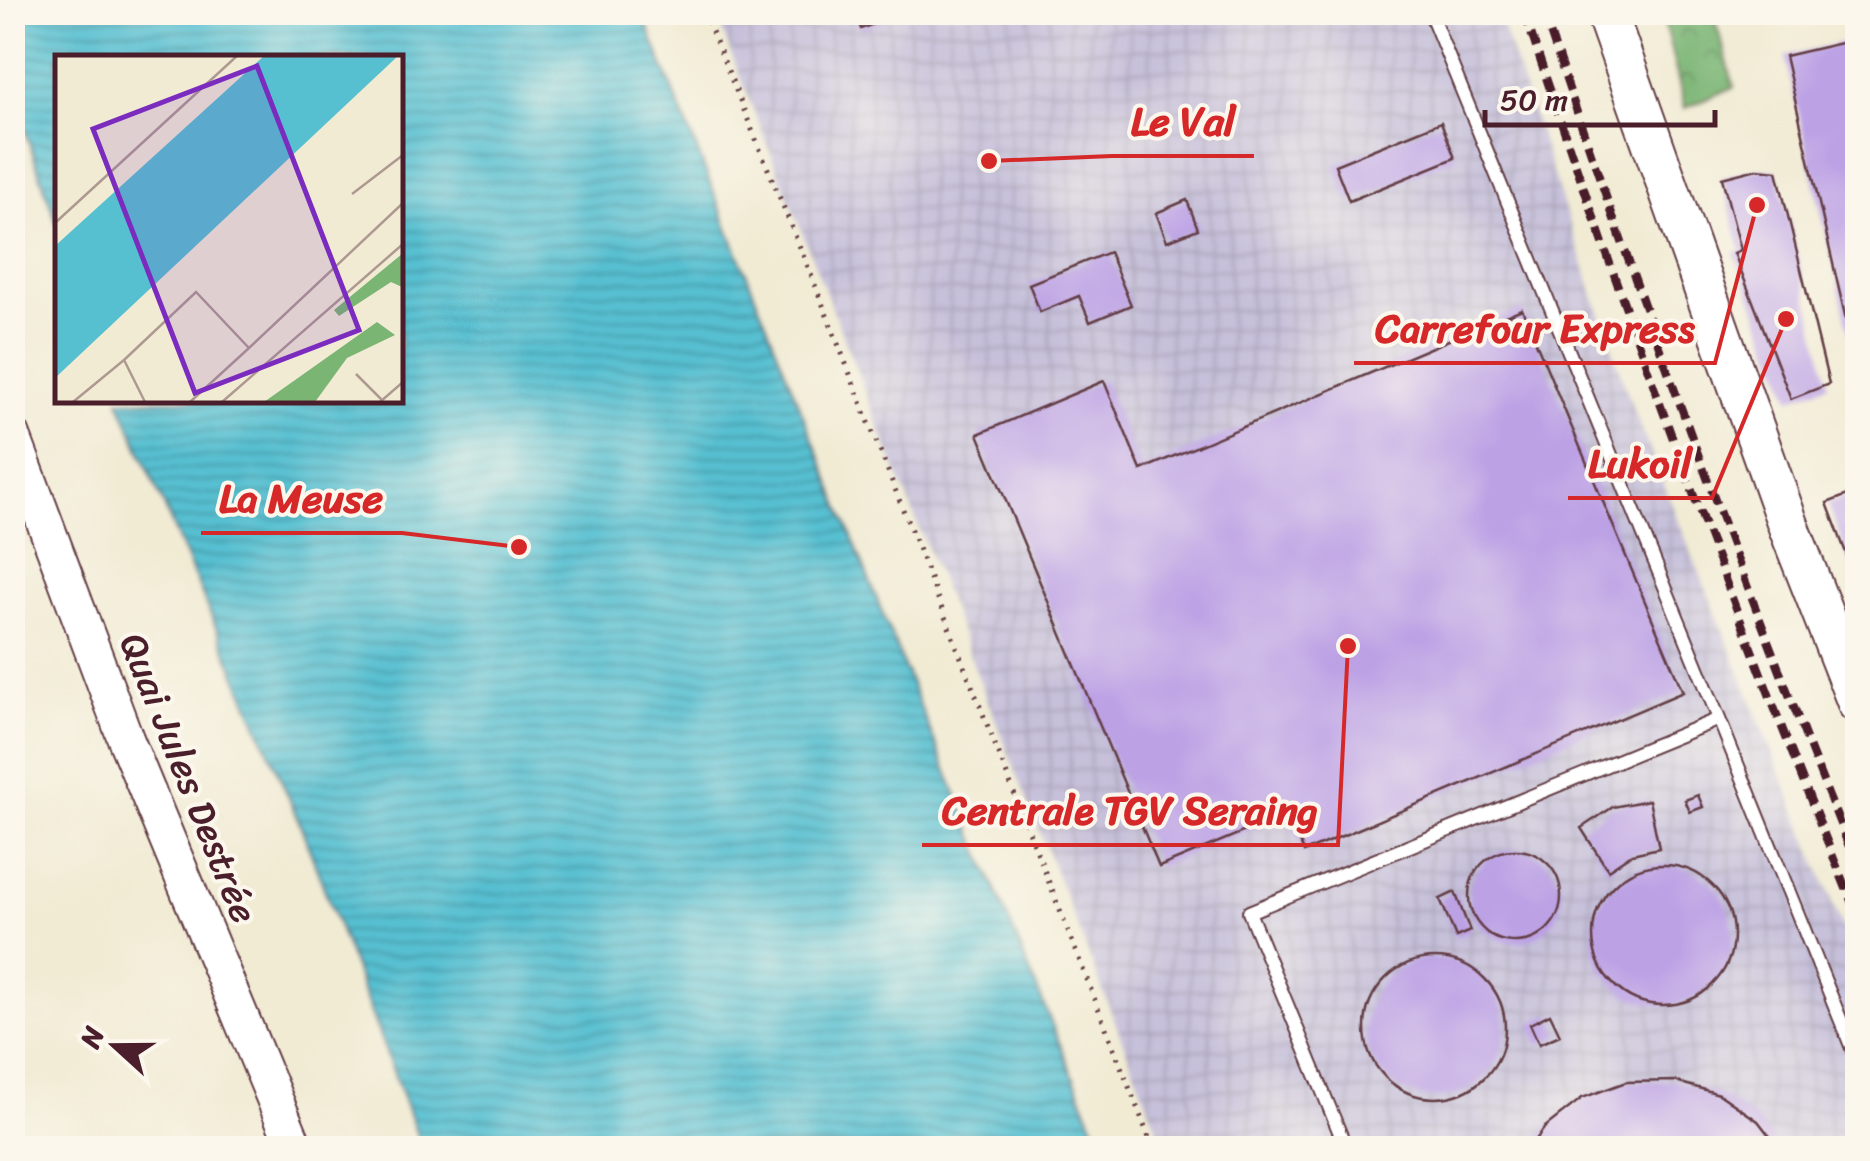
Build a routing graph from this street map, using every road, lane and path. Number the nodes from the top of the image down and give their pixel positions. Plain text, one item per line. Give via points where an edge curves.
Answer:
1 (704, 12) edge
2 (1430, 12) edge
3 (1606, 12) edge
4 (12, 436) edge
5 (1858, 704) edge
6 (1719, 719) junction
7 (1858, 1063) edge
8 (295, 1148) edge
9 (1153, 1148) edge
10 (1346, 1148) edge

1 - 9 path
2 - 6 lane
3 - 5 main road
4 - 8 main road, Quai Jules Destrée via 126,740
6 - 7 lane
6 - 10 lane via 1248,912

